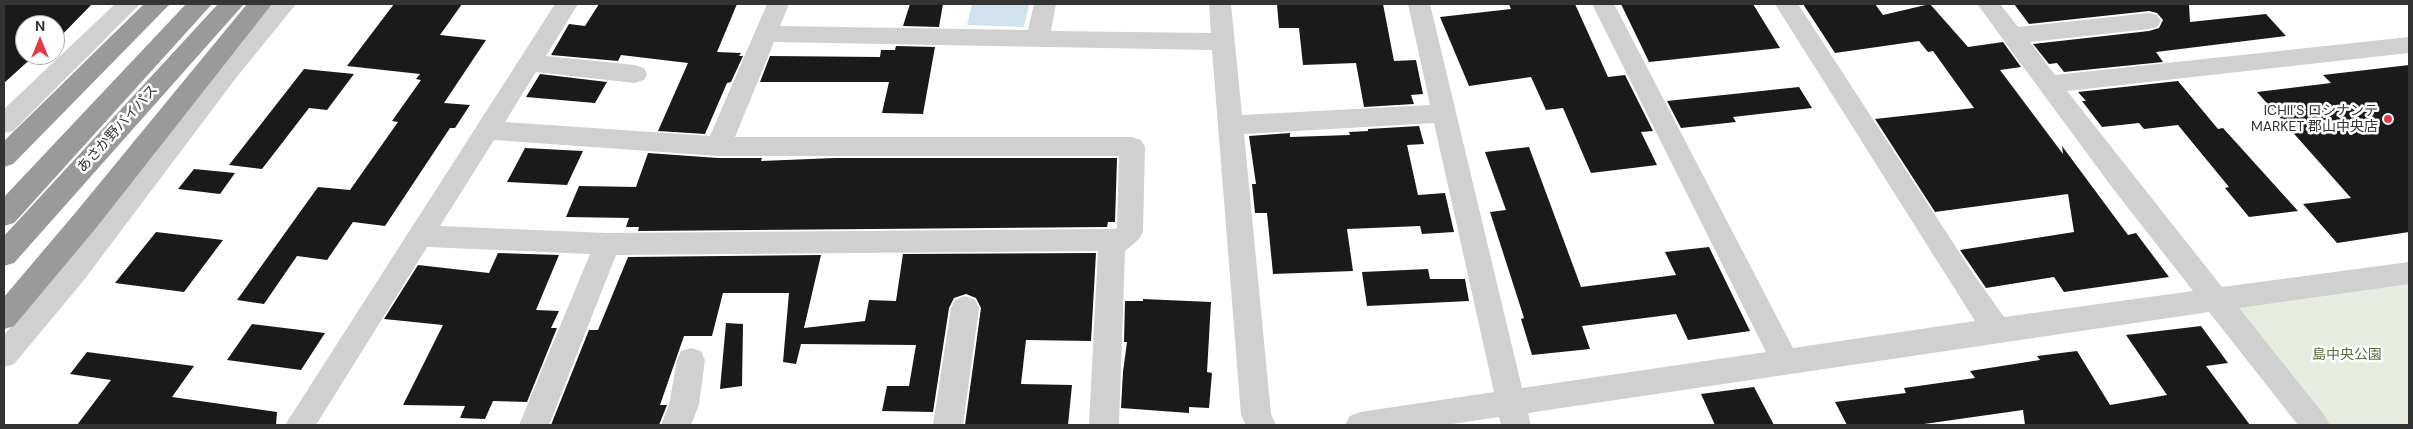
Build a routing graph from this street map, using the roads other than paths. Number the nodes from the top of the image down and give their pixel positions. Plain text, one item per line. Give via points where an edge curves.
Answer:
1 (129, 4) edge
2 (158, 4) edge
3 (200, 4) edge
4 (232, 4) edge
5 (260, 4) edge
6 (285, 4) edge
7 (568, 4) edge
8 (778, 4) edge
9 (1045, 4) edge
10 (1220, 4) edge
11 (1419, 4) edge
12 (1602, 4) edge
13 (1786, 4) edge
14 (1988, 4) edge
15 (2149, 21) dead end
16 (765, 34) junction
17 (2013, 36) junction
18 (1038, 38) junction
19 (1223, 42) junction
20 (2409, 45) edge
21 (531, 62) junction
22 (634, 74) dead end
23 (2050, 84) junction
24 (1443, 113) junction
25 (4, 124) edge
26 (1231, 126) junction
27 (488, 130) junction
28 (718, 146) junction
29 (4, 157) edge
30 (4, 215) edge
31 (421, 236) junction
32 (1120, 240) junction
33 (606, 244) junction
34 (4, 255) edge
35 (2409, 273) edge
36 (2216, 300) junction
37 (965, 308) dead end
38 (4, 317) edge
39 (1997, 330) junction
40 (4, 355) edge
41 (692, 360) dead end
42 (1785, 361) junction
43 (1513, 414) edge
44 (300, 425) edge
45 (534, 425) edge
46 (676, 425) edge
47 (948, 425) edge
48 (1104, 425) edge
49 (1261, 425) edge
50 (1360, 425) edge
51 (2315, 425) edge

1 - 25 street
2 - 29 highway
3 - 30 highway, あさか野バイパス
4 - 34 highway, あさか野バイパス
5 - 38 highway
6 - 40 street via 228,72 74,272
7 - 21 street
8 - 16 street
9 - 18 street
10 - 19 street
11 - 24 street
12 - 42 street
13 - 39 street
14 - 17 street
15 - 17 street
16 - 18 street
16 - 28 street
17 - 23 street
18 - 19 street
19 - 26 street
20 - 23 street
21 - 22 street
21 - 27 street
23 - 36 street
24 - 26 street
24 - 43 street
26 - 49 street via 1256,415
27 - 28 street
27 - 31 street
28 - 32 street via 1132,147 1130,232
31 - 33 street
31 - 44 street
32 - 33 street
32 - 48 street via 1112,247
33 - 45 street
35 - 36 street
36 - 39 street
36 - 51 street
37 - 47 street
39 - 42 street
41 - 46 street via 684,405
42 - 43 street
43 - 50 street

